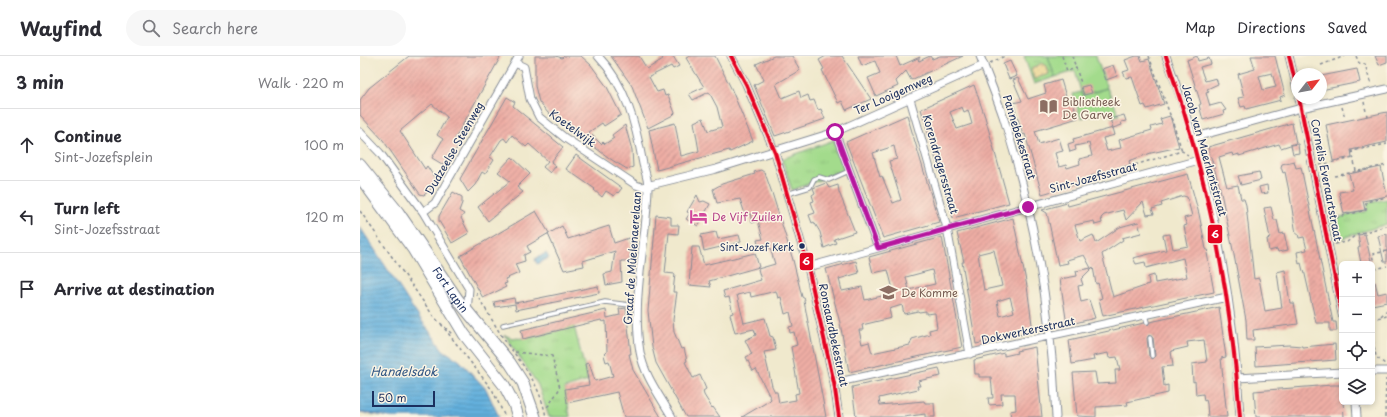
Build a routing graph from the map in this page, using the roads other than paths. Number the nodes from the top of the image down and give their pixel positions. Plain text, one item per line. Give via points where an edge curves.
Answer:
1 (598, 56) edge
2 (730, 56) edge
3 (980, 56) edge
4 (1166, 56) edge
5 (1289, 56) edge
6 (517, 59) edge
7 (984, 65) junction
8 (1292, 68) edge
9 (1387, 89) edge
10 (910, 98) junction
11 (1300, 104) edge
12 (1301, 108) junction
13 (360, 132) edge
14 (835, 132) junction
15 (1192, 138) junction
16 (774, 152) junction
17 (1198, 160) junction
18 (360, 165) edge
19 (849, 171) junction
20 (360, 177) edge
21 (648, 186) junction
22 (787, 194) junction
23 (1028, 207) junction
24 (423, 212) junction
25 (947, 228) junction
26 (878, 248) junction
27 (808, 268) junction
28 (1227, 296) junction
29 (1339, 299) edge
30 (638, 306) junction
31 (467, 312) junction
32 (503, 325) dead end
33 (1050, 336) junction
34 (1150, 338) dead end
35 (970, 354) junction
36 (1152, 356) dead end
37 (1375, 371) edge
38 (1387, 371) edge
39 (1339, 372) edge
40 (1237, 378) junction
41 (834, 383) junction
42 (1356, 405) edge
43 (518, 417) edge
44 (535, 417) edge
45 (672, 417) edge
46 (839, 417) edge
47 (1056, 417) edge
48 (1240, 417) edge
49 (1356, 417) edge

1 - 21 street, Graaf de Mûelenaerelaan via 621,87 638,135
2 - 16 street, Ronsaardbekestraat via 746,84
3 - 7 street, Pannebekestraat
4 - 15 street, Jacob van Maerlantstraat
5 - 8 street
6 - 21 street, Koetelwijk via 524,68 530,100 539,117 565,138 636,185
6 - 24 street, Dudzeelse Steenweg via 435,203
7 - 10 street, Ter Looigemweg
7 - 23 street, Pannebekestraat via 1003,115
9 - 12 street
10 - 14 street, Ter Looigemweg
10 - 25 street, Korendragersstraat
11 - 12 street, Cornelis Everaartstraat
12 - 15 street
12 - 29 street, Cornelis Everaartstraat
13 - 24 street via 380,153
14 - 16 street, Ter Looigemweg
14 - 19 street
15 - 17 street, Jacob van Maerlantstraat
16 - 21 street, Ter Looigemweg
16 - 22 street, Ronsaardbekestraat
17 - 23 street, Sint-Jozefsstraat
17 - 28 street, Jacob van Maerlantstraat via 1215,226
18 - 31 main road, Fort Lapin via 398,212
19 - 22 lane via 829,180 819,177 814,179 810,187
19 - 26 street
20 - 43 main road, Fort Lapin via 413,249 464,334 504,385
21 - 30 street, Graaf de Mûelenaerelaan
22 - 27 street, Ronsaardbekestraat
23 - 25 street, Sint-Jozefsstraat
23 - 33 street, Pannebekestraat
24 - 31 street via 469,289
25 - 26 street, Sint-Jozefsstraat
25 - 35 street, Korendragersstraat
26 - 27 street, Sint-Jozefsstraat
27 - 41 street, Ronsaardbekestraat
28 - 33 street, Dokwerkersstraat via 1146,319
28 - 40 street, Jacob van Maerlantstraat
30 - 32 lane via 605,302
30 - 45 street, Graaf de Mûelenaerelaan via 640,351 644,365
31 - 44 main road, Fort Lapin via 510,363 523,383
33 - 35 street, Dokwerkersstraat
33 - 47 street, Pannebekestraat
34 - 36 lane
35 - 41 street, Dokwerkersstraat
37 - 38 street
39 - 40 street
40 - 48 street, Jacob van Maerlantstraat
41 - 46 street, Ronsaardbekestraat
42 - 49 street

